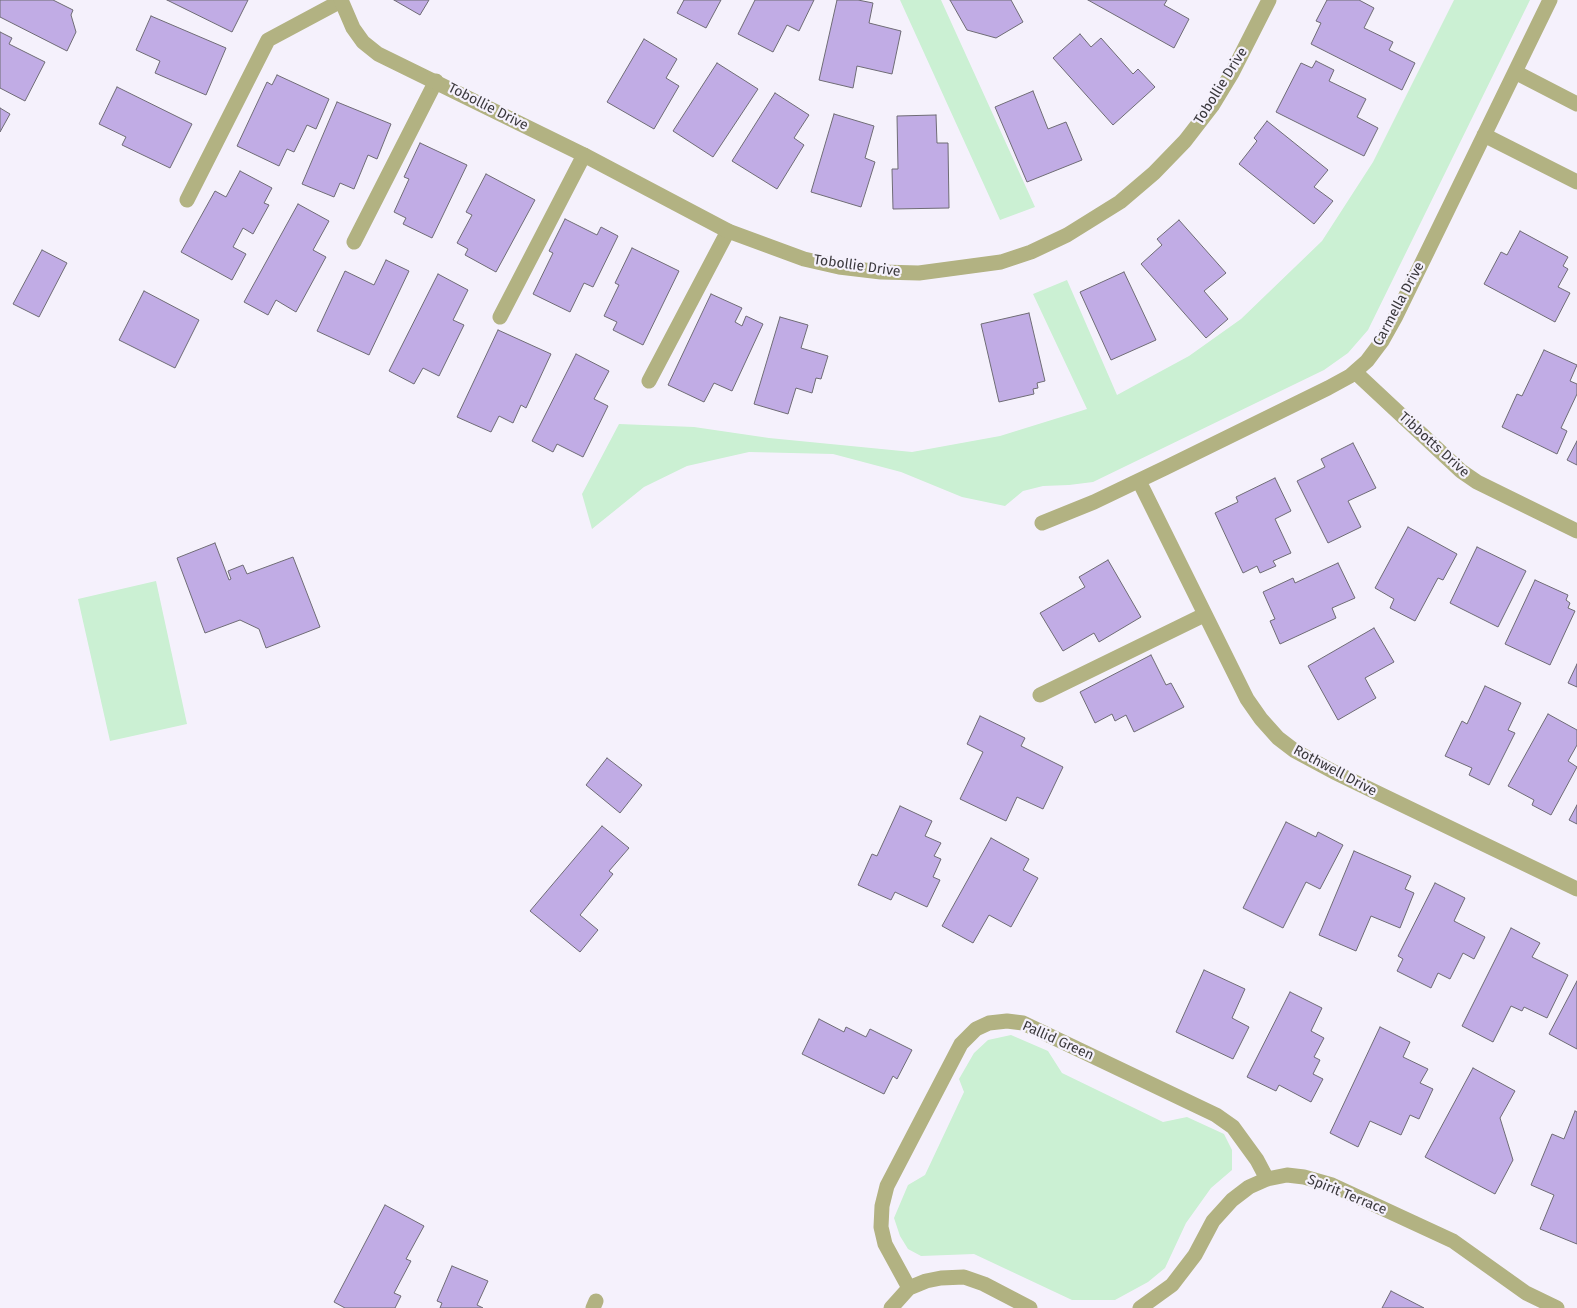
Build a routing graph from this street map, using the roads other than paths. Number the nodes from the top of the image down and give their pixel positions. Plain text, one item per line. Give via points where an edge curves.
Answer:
1 (1269, 0) edge
2 (1550, 0) edge
3 (341, 1) edge
4 (1515, 72) junction
5 (436, 81) junction
6 (1577, 104) edge
7 (1484, 135) junction
8 (584, 155) junction
9 (1577, 182) edge
10 (187, 200) dead end
11 (728, 231) junction
12 (354, 242) dead end
13 (500, 317) dead end
14 (1355, 372) junction
15 (649, 381) dead end
16 (1139, 481) junction
17 (1042, 523) dead end
18 (1577, 531) edge
19 (1204, 615) junction
20 (1040, 695) dead end
21 (1577, 889) edge
22 (1267, 1179) junction
23 (910, 1288) junction
24 (891, 1308) edge
25 (1030, 1308) edge
26 (1140, 1308) edge
27 (1557, 1308) edge

1 - 11 street, Tobollie Drive via 1212,106 1179,147 1120,202 1067,235 1031,252 1001,262 958,269 882,272 804,259
2 - 4 street, Carmella Drive
3 - 5 street, Tobollie Drive via 363,42 378,54
3 - 10 street via 268,40
4 - 6 street
4 - 7 street, Carmella Drive
5 - 8 street, Tobollie Drive
5 - 12 street
7 - 9 street
7 - 14 street, Carmella Drive via 1396,316 1367,361
8 - 11 street, Tobollie Drive
8 - 13 street
11 - 15 street
14 - 16 street, Carmella Drive
14 - 18 street, Tibbotts Drive via 1461,471
16 - 17 street, Carmella Drive
16 - 19 street, Rothwell Drive
19 - 20 street
19 - 21 street, Rothwell Drive via 1247,699 1273,732 1295,751
22 - 23 street, Pallid Green via 1238,1133 1216,1115 1023,1023 989,1023 976,1029 961,1044 887,1186 881,1227 885,1244
22 - 26 street, Spirit Terrace via 1232,1200 1213,1221 1195,1255 1172,1285
22 - 27 street, Spirit Terrace via 1287,1175 1332,1185 1453,1241 1526,1293
23 - 24 street
23 - 25 street via 926,1280 964,1277

